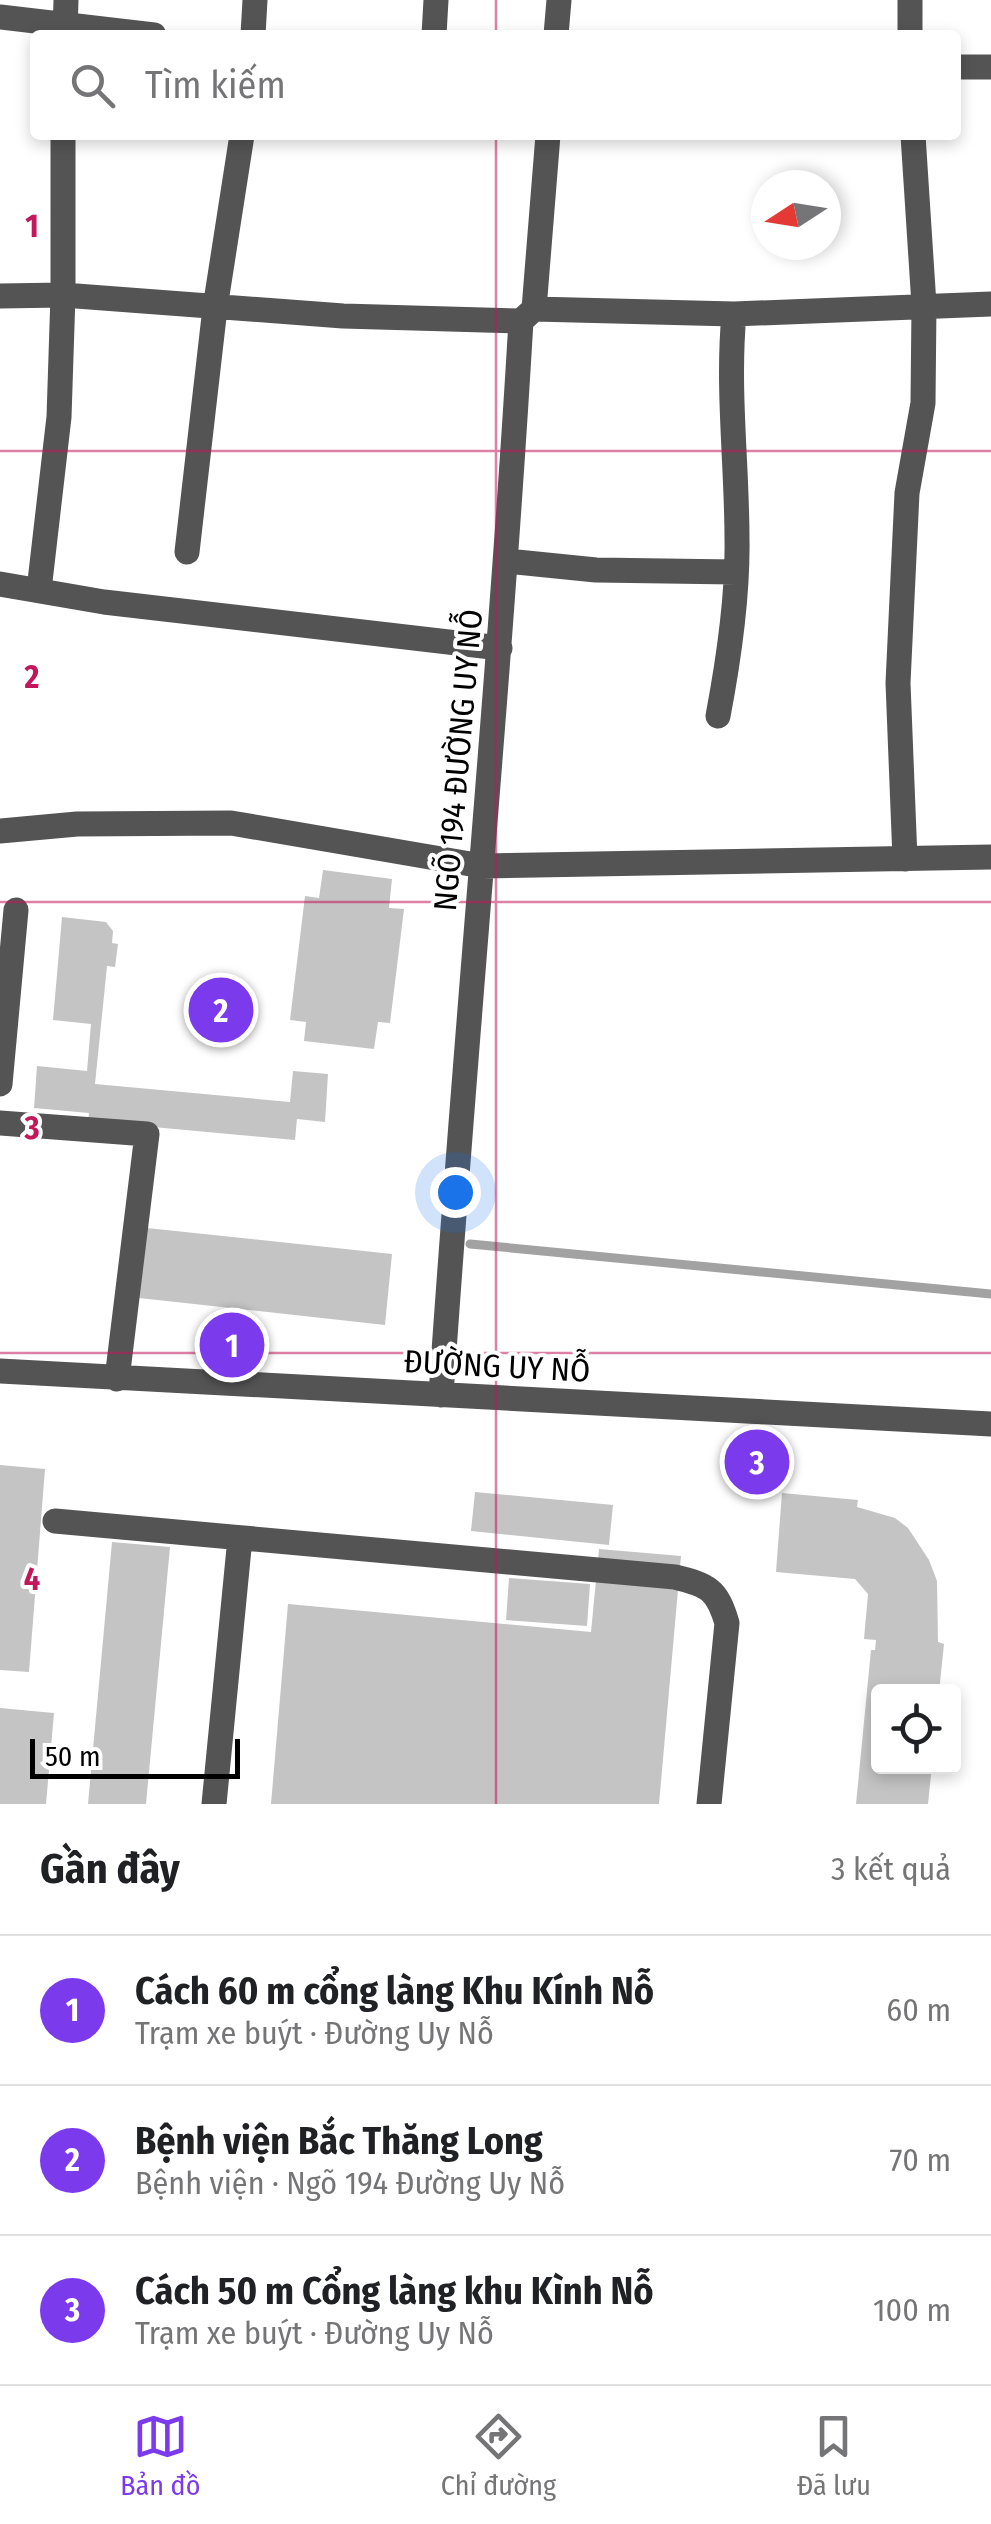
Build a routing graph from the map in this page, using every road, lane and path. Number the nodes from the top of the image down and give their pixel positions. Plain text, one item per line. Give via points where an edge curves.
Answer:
1 (255, 0) edge
2 (436, 0) edge
3 (559, 0) edge
4 (910, 0) edge
5 (0, 17) edge
6 (65, 20) edge
7 (124, 30) edge
8 (253, 30) edge
9 (434, 30) edge
10 (556, 30) edge
11 (910, 30) edge
12 (961, 66) edge
13 (991, 67) edge
14 (63, 140) edge
15 (241, 140) edge
16 (547, 140) edge
17 (914, 140) edge
18 (64, 295) junction
19 (0, 296) edge
20 (991, 304) edge
21 (924, 305) junction
22 (215, 308) junction
23 (734, 314) junction
24 (527, 315) junction
25 (187, 552) dead end
26 (507, 562) junction
27 (735, 572) junction
28 (0, 584) edge
29 (38, 590) junction
30 (500, 648) junction
31 (718, 716) dead end
32 (0, 831) edge
33 (991, 857) edge
34 (905, 859) junction
35 (482, 866) junction
36 (16, 910) dead end
37 (0, 1084) edge
38 (0, 1123) edge
39 (0, 1370) edge
40 (117, 1379) junction
41 (441, 1395) junction
42 (991, 1424) edge
43 (55, 1521) dead end
44 (240, 1538) junction
45 (214, 1804) edge
46 (709, 1804) edge

1 - 8 street
2 - 9 street
3 - 10 street
4 - 11 street
5 - 6 street
6 - 7 street
12 - 13 street
14 - 18 street
15 - 22 street
16 - 24 street, NGÕ 194 ĐƯỜNG UY NỖ
17 - 21 street
18 - 19 street
18 - 22 street
18 - 29 street via 59,417
20 - 21 street
21 - 23 street
21 - 34 street via 923,403 906,493 898,682
22 - 24 street via 343,316
22 - 25 street
23 - 24 street
23 - 27 street
24 - 26 street, NGÕ 194 ĐƯỜNG UY NỖ
26 - 27 street
26 - 30 street, NGÕ 194 ĐƯỜNG UY NỖ
27 - 31 street
28 - 29 street
29 - 30 street
30 - 35 street, NGÕ 194 ĐƯỜNG UY NỖ
32 - 35 street via 231,824
33 - 34 street
34 - 35 street
35 - 41 street, NGÕ 194 ĐƯỜNG UY NỖ
36 - 37 street
38 - 40 street via 146,1134
39 - 40 street, ĐƯỜNG UY NỖ
40 - 41 street, ĐƯỜNG UY NỖ
41 - 42 street, ĐƯỜNG UY NỖ
43 - 44 street
44 - 45 street
44 - 46 street via 705,1584 721,1602 726,1624

